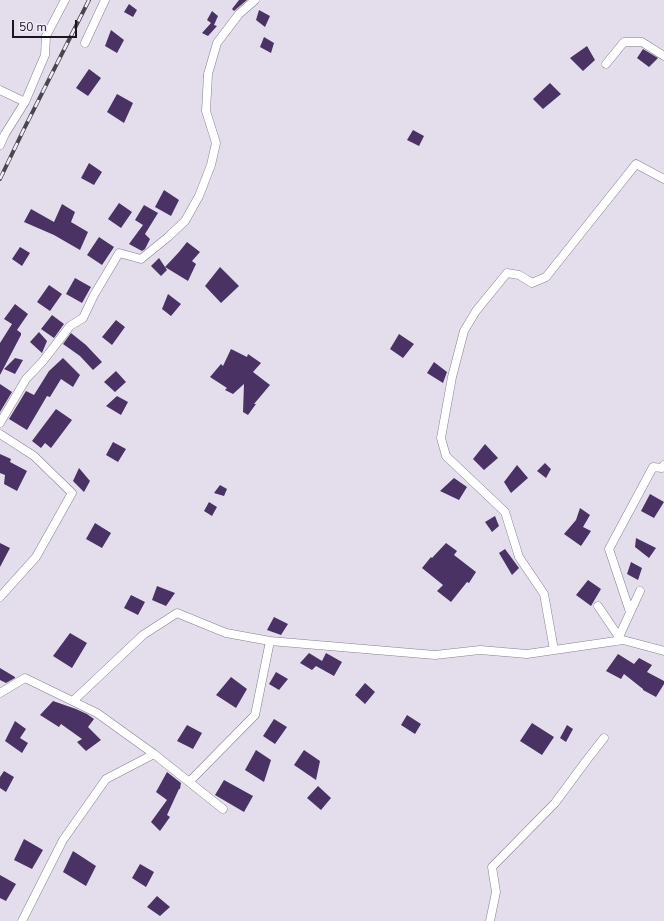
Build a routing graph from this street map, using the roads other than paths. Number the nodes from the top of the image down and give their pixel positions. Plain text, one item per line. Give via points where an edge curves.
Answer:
1 (65, 0) edge
2 (105, 0) edge
3 (255, 0) edge
4 (85, 43) dead end
5 (664, 56) edge
6 (606, 64) dead end
7 (0, 90) edge
8 (25, 102) junction
9 (0, 145) edge
10 (664, 179) edge
11 (0, 423) edge
12 (0, 434) edge
13 (664, 465) edge
14 (640, 592) dead end
15 (0, 597) edge
16 (598, 606) dead end
17 (630, 612) junction
18 (618, 639) junction
19 (270, 641) junction
20 (554, 650) junction
21 (664, 651) edge
22 (0, 692) edge
23 (73, 701) junction
24 (604, 738) dead end
25 (154, 754) junction
26 (189, 782) junction
27 (222, 809) dead end
28 (22, 921) edge
29 (490, 921) edge

1 - 8 street via 46,36 45,55
2 - 4 street
3 - 11 street via 239,14 217,43 208,74 206,111 216,143 212,165 185,221 141,259 119,253 94,294 83,318 70,326 26,379
5 - 6 street via 642,42 624,42
7 - 8 street
8 - 9 street
10 - 20 street via 636,164 546,277 532,283 507,273 476,311 464,331 452,377 441,438 446,456 505,512 519,557 544,594
12 - 15 street via 34,456 72,493 36,557
13 - 17 street via 662,468 653,467 609,549
14 - 17 street
16 - 18 street
17 - 18 street
18 - 20 street
18 - 21 street
19 - 20 street via 435,655 480,650 527,654
19 - 23 street via 226,633 177,613 143,635
19 - 26 street via 255,715
22 - 23 street via 25,678
23 - 25 street via 97,712
24 - 29 street via 555,803 492,867 496,892
25 - 26 street
25 - 28 street via 106,779 63,840
26 - 27 street

